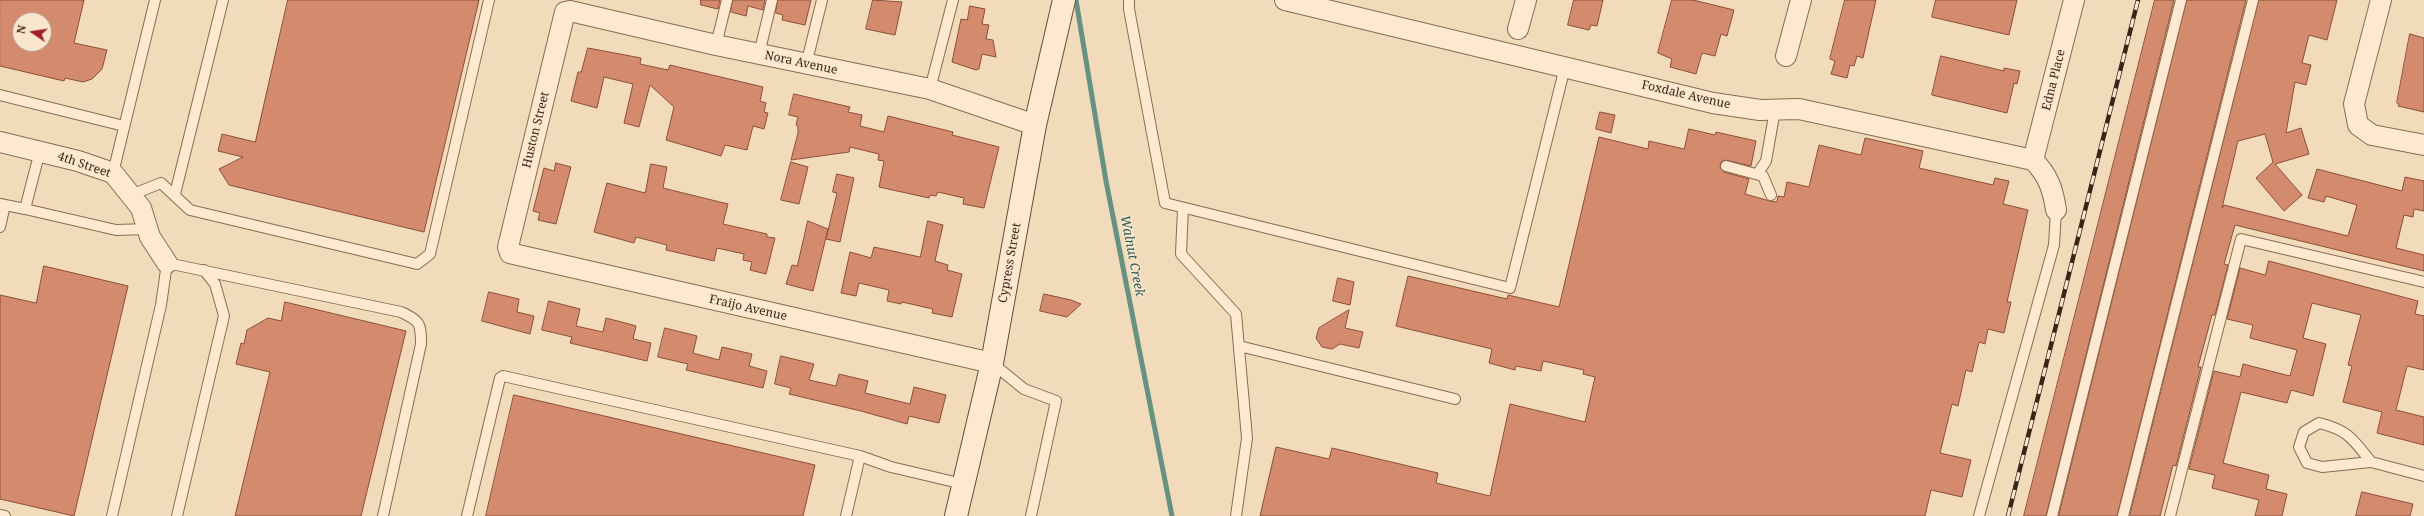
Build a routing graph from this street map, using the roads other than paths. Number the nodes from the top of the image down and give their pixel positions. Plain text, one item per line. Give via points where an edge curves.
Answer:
1 (155, 0) edge
2 (223, 0) edge
3 (489, 0) edge
4 (727, 0) edge
5 (772, 0) edge
6 (822, 0) edge
7 (953, 0) edge
8 (1129, 0) edge
9 (1285, 0) edge
10 (1526, 0) edge
11 (1801, 0) edge
12 (2074, 0) edge
13 (2181, 0) edge
14 (2253, 0) edge
15 (2381, 0) edge
16 (1063, 5) edge
17 (565, 12) joint
18 (1518, 29) dead end
19 (716, 45) junction
20 (759, 54) junction
21 (1786, 56) dead end
22 (806, 64) junction
23 (1565, 67) junction
24 (930, 90) junction
25 (0, 95) edge
26 (1775, 110) junction
27 (1035, 125) junction
28 (124, 126) junction
29 (0, 142) edge
30 (2424, 145) edge
31 (40, 151) junction
32 (2033, 160) junction
33 (1726, 166) dead end
34 (113, 173) junction
35 (1758, 173) junction
36 (174, 194) junction
37 (131, 195) junction
38 (1771, 195) dead end
39 (2, 204) edge
40 (1184, 208) junction
41 (25, 209) junction
42 (2056, 210) joint
43 (0, 227) edge
44 (148, 229) junction
45 (508, 247) joint
46 (167, 263) junction
47 (204, 270) junction
48 (2424, 282) edge
49 (1239, 346) junction
50 (992, 363) junction
51 (1455, 400) dead end
52 (860, 456) junction
53 (2371, 462) junction
54 (2424, 476) edge
55 (963, 484) junction
56 (0, 515) edge
57 (5, 516) edge
58 (112, 516) edge
59 (177, 516) edge
60 (383, 516) edge
61 (467, 516) edge
62 (846, 516) edge
63 (956, 516) edge
64 (1031, 516) edge
65 (1236, 516) edge
66 (1979, 516) edge
67 (2052, 516) edge
68 (2123, 516) edge
69 (2170, 516) edge

1 - 28 lane
2 - 36 lane
3 - 36 lane via 430,254 417,264 190,210
4 - 19 lane
5 - 20 lane
6 - 22 lane
7 - 24 lane
8 - 40 lane via 1166,203
9 - 23 street, Foxdale Avenue
10 - 18 street
11 - 21 street
12 - 32 street, Edna Place
13 - 67 lane
14 - 68 lane
15 - 30 street via 2354,104 2358,125 2372,135
16 - 27 street, Cypress Street
17 - 19 street, Nora Avenue via 576,12
17 - 45 street, Huston Street
19 - 20 street, Nora Avenue
20 - 22 street, Nora Avenue
22 - 24 street, Nora Avenue
23 - 26 street, Foxdale Avenue via 1713,103
23 - 40 lane via 1510,288
24 - 27 street, Nora Avenue
25 - 28 lane
26 - 32 street, Foxdale Avenue via 1799,109
26 - 35 lane via 1766,161
27 - 50 street, Cypress Street
28 - 34 lane
29 - 31 street, 4th Street
31 - 34 street, 4th Street
31 - 41 lane
32 - 42 street via 2043,170 2053,189
33 - 35 lane
34 - 37 street, 4th Street
35 - 38 lane via 1766,179
36 - 37 lane via 162,183
37 - 44 street, 4th Street via 141,208
39 - 41 lane
39 - 43 lane
40 - 49 lane via 1181,254 1236,314
41 - 44 lane via 116,230
42 - 66 lane via 2054,246
44 - 46 street, 4th Street
45 - 50 street, Fraijo Avenue via 510,253 518,255
46 - 47 lane
46 - 58 lane via 161,305
47 - 59 lane via 215,284 224,316
47 - 60 lane via 400,312 416,319 421,326 421,344
48 - 69 lane via 2242,239
49 - 51 lane
49 - 65 lane via 1247,438
50 - 55 street, Cypress Street
50 - 64 lane via 1024,389 1056,402
52 - 55 lane via 891,467
52 - 61 lane via 503,376 500,378
52 - 62 lane
53 - 53 lane via 2355,441 2338,427 2318,423 2304,432 2298,447 2307,463 2322,467
53 - 54 lane
55 - 63 street, Cypress Street
56 - 57 lane

